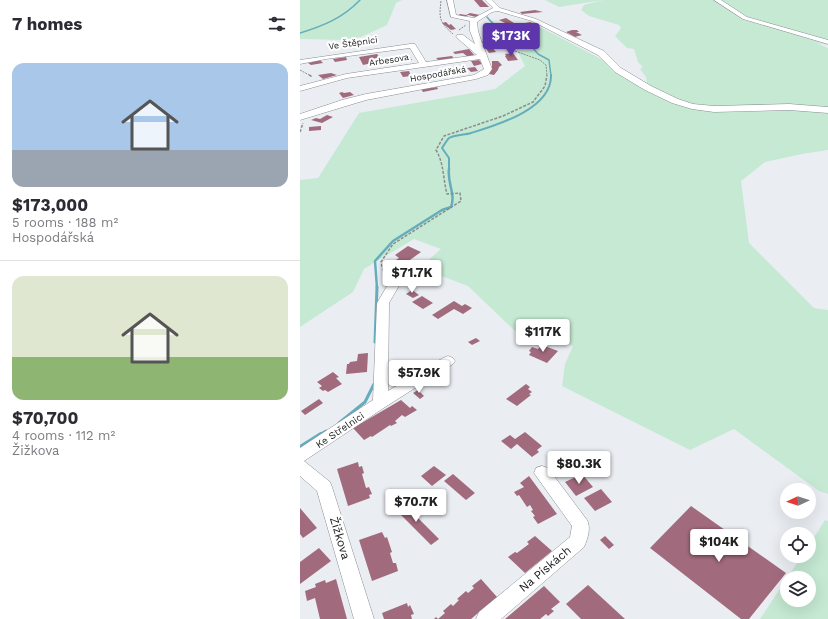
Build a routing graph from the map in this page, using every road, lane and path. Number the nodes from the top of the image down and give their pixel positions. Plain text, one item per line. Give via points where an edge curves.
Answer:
1 (441, 0) edge
2 (450, 0) edge
3 (488, 0) edge
4 (717, 0) edge
5 (498, 9) junction
6 (472, 20) junction
7 (460, 37) junction
8 (828, 42) edge
9 (478, 45) junction
10 (493, 46) joint
11 (483, 55) junction
12 (300, 62) edge
13 (423, 64) junction
14 (300, 70) edge
15 (322, 82) junction
16 (300, 89) edge
17 (828, 110) edge
18 (300, 117) edge
19 (390, 283) joint
20 (448, 361) dead end
21 (380, 403) junction
22 (301, 457) edge
23 (542, 473) dead end
24 (364, 619) edge
25 (486, 619) edge

1 - 7 path via 440,23
2 - 6 street via 453,16
3 - 5 street
4 - 8 street via 745,18
5 - 6 street
5 - 17 street via 534,20 601,54 618,70 638,83 675,101 714,109 789,107
6 - 7 path via 459,30
6 - 9 street, Hospodářská
7 - 11 street
9 - 10 street
9 - 11 street, Hospodářská
10 - 19 path via 503,46 512,52 540,60 546,65 545,86 533,102 503,116 444,136 436,150 442,160 443,180 447,194 460,193 461,201 393,244 381,262
11 - 13 street, Arbesova
11 - 18 street, Hospodářská via 488,69 476,77 345,102
12 - 13 street, Ve Štěpnici via 412,46
13 - 15 street, Arbesova
14 - 15 path
15 - 16 street, Arbesova
19 - 21 street via 383,303
20 - 21 street, Ke Střelnici
21 - 22 street, Ke Střelnici
22 - 24 street, Žižkova via 324,487
23 - 25 street, Na Pískách via 581,525 578,541

